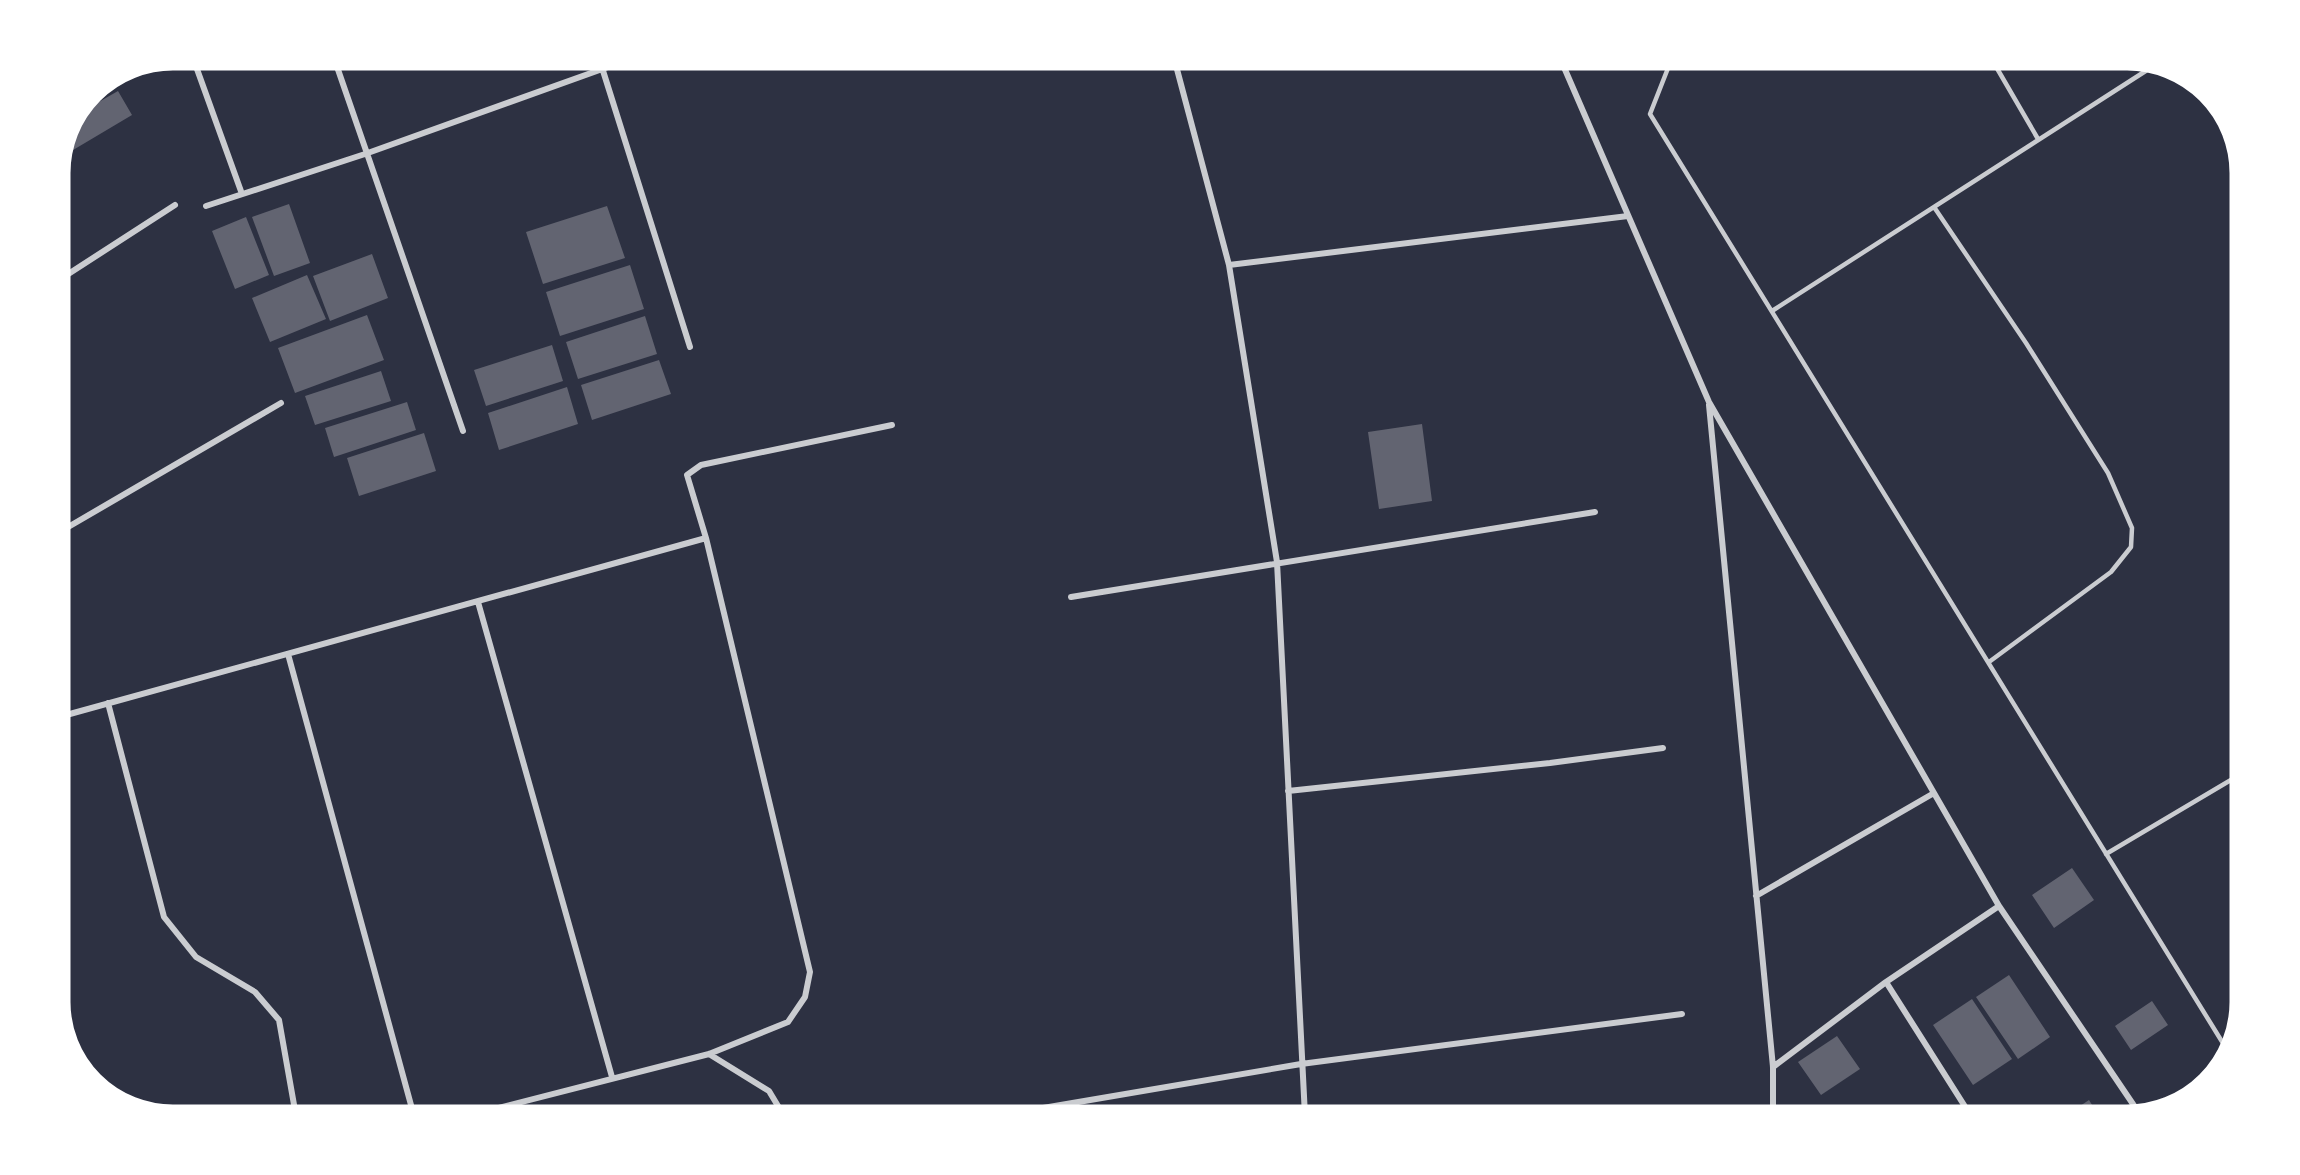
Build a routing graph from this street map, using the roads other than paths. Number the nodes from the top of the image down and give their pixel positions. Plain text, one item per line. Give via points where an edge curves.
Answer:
1 (197, 69) edge
2 (338, 69) edge
3 (1177, 69) edge
4 (1565, 69) edge
5 (1668, 69) edge
6 (1997, 69) edge
7 (602, 70) joint
8 (2145, 71) edge
9 (2038, 139) junction
10 (365, 154) junction
11 (242, 194) junction
12 (176, 205) dead end
13 (206, 206) dead end
14 (1934, 207) junction
15 (1628, 216) junction
16 (1229, 265) junction
17 (69, 274) edge
18 (1772, 311) junction
19 (690, 347) dead end
20 (1708, 402) junction
21 (280, 403) dead end
22 (892, 425) dead end
23 (463, 431) dead end
24 (1595, 512) dead end
25 (69, 526) edge
26 (706, 538) junction
27 (1277, 561) junction
28 (1071, 597) dead end
29 (478, 602) junction
30 (288, 654) junction
31 (1989, 662) junction
32 (108, 703) junction
33 (69, 714) edge
34 (1663, 748) dead end
35 (2231, 780) edge
36 (1288, 790) junction
37 (1934, 793) junction
38 (2106, 854) junction
39 (1756, 896) junction
40 (1999, 906) junction
41 (1886, 982) junction
42 (1682, 1014) dead end
43 (2222, 1042) edge
44 (709, 1054) junction
45 (1300, 1064) junction
46 (1773, 1067) junction
47 (612, 1077) junction
48 (2134, 1105) edge
49 (294, 1106) edge
50 (411, 1106) edge
51 (504, 1106) edge
52 (778, 1106) edge
53 (1054, 1106) edge
54 (1304, 1106) edge
55 (1773, 1106) edge
56 (1965, 1106) edge

1 - 11 street
2 - 10 street
3 - 16 street
4 - 15 street
5 - 18 lane via 1650,114
6 - 9 lane
7 - 10 street
7 - 19 street
8 - 9 lane
9 - 14 lane
10 - 11 street
10 - 23 street
11 - 13 street
12 - 17 street
14 - 18 lane
14 - 31 lane via 2108,473 2132,528 2131,547 2111,572
15 - 16 street
15 - 20 street
16 - 27 street
18 - 31 lane
20 - 37 street
20 - 39 street
21 - 25 street
22 - 26 street via 694,468 687,476
24 - 27 street
26 - 29 street
26 - 44 street via 810,972 805,997 788,1022
27 - 28 street
27 - 36 street
29 - 30 street
29 - 47 street
30 - 32 street
30 - 50 street
31 - 38 lane
32 - 33 street
32 - 49 street via 164,917 196,957 255,992 279,1020
34 - 36 street
35 - 38 lane
36 - 45 street
37 - 39 street
37 - 40 street
38 - 43 lane
39 - 46 street
40 - 41 street
40 - 48 street
41 - 46 street
41 - 56 street
42 - 45 street
44 - 47 street
44 - 52 street via 769,1092
45 - 53 street
45 - 54 street
46 - 55 street
47 - 51 street

